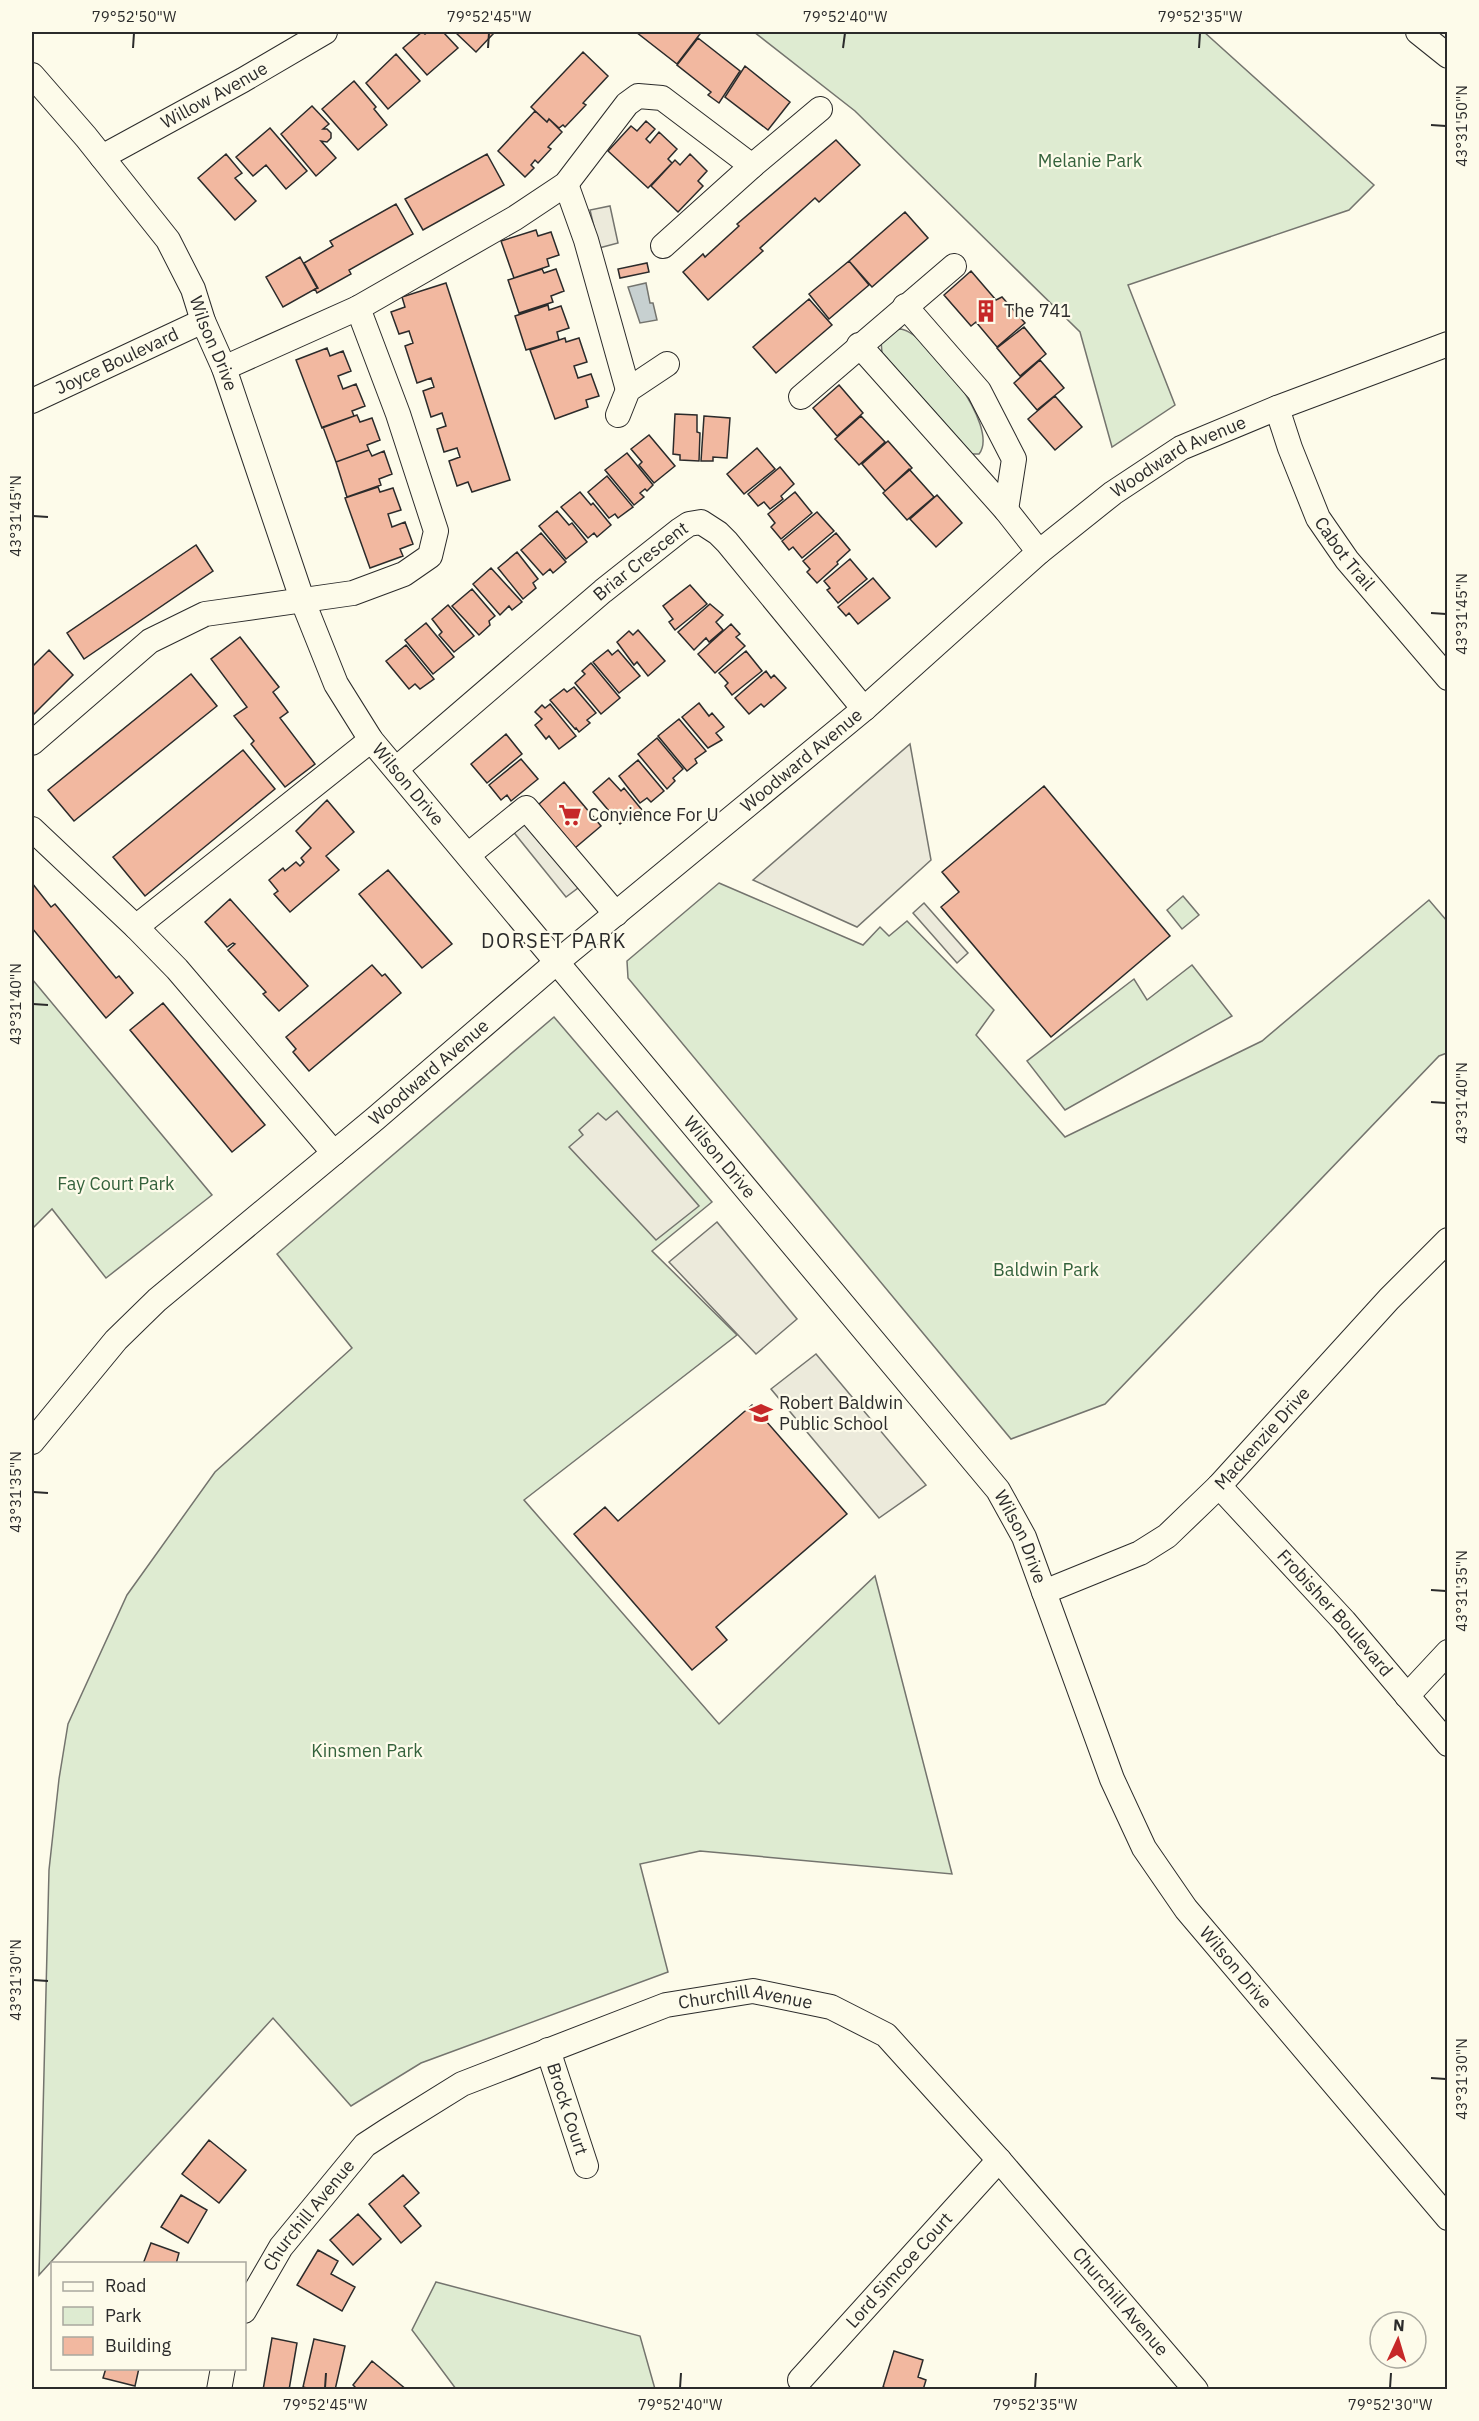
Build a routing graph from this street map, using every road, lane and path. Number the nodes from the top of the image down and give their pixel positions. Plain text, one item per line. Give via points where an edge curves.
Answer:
1 (325, 32) edge
2 (1418, 32) edge
3 (1448, 56) edge
4 (32, 75) edge
5 (820, 109) dead end
6 (102, 158) junction
7 (752, 166) junction
8 (566, 184) junction
9 (663, 246) dead end
10 (954, 266) dead end
11 (905, 306) junction
12 (358, 308) junction
13 (203, 321) junction
14 (1448, 344) edge
15 (859, 345) junction
16 (667, 364) dead end
17 (224, 369) junction
18 (628, 390) junction
19 (801, 396) dead end
20 (32, 400) edge
21 (1277, 408) junction
22 (618, 415) dead end
23 (1006, 510) junction
24 (1039, 552) junction
25 (302, 599) junction
26 (1448, 678) edge
27 (864, 709) junction
28 (371, 740) junction
29 (32, 743) edge
30 (396, 769) junction
31 (32, 829) edge
32 (468, 855) junction
33 (616, 914) junction
34 (136, 927) junction
35 (557, 962) junction
36 (334, 1153) junction
37 (1448, 1240) edge
38 (32, 1442) edge
39 (1219, 1486) junction
40 (1044, 1592) junction
41 (1448, 1652) edge
42 (1407, 1696) junction
43 (1448, 1744) edge
44 (548, 2050) junction
45 (999, 2160) junction
46 (586, 2166) dead end
47 (1448, 2218) edge
48 (246, 2308) edge
49 (223, 2370) edge
50 (800, 2380) dead end
51 (1189, 2387) edge
52 (219, 2390) edge

1 - 6 street, Willow Avenue
2 - 3 street
4 - 6 street, Wilson Drive
5 - 7 street
6 - 13 street, Wilson Drive via 168,240 194,289
7 - 8 street via 662,98 638,96 627,104
7 - 9 street
8 - 12 street via 515,218
8 - 18 street via 586,240
10 - 11 street
11 - 15 street
11 - 23 street via 979,391 1014,459
12 - 17 street
12 - 25 street via 436,531 430,556 404,574 353,593
13 - 17 street, Wilson Drive
13 - 20 street, Joyce Boulevard
14 - 21 street, Woodward Avenue
15 - 19 street
15 - 23 street
16 - 18 street
17 - 25 street, Wilson Drive
18 - 22 street
21 - 24 street, Woodward Avenue via 1181,448 1113,493
21 - 26 street, Cabot Trail via 1318,519 1347,560
23 - 24 street
24 - 27 street, Woodward Avenue
25 - 28 street, Wilson Drive via 336,684
25 - 29 street via 206,614 150,641
27 - 30 street, Briar Crescent via 726,542 700,522 680,530 603,591
27 - 33 street, Woodward Avenue
28 - 30 street, Wilson Drive
28 - 34 street
30 - 32 street, Wilson Drive
31 - 34 street
32 - 33 street via 526,808
32 - 35 street, Wilson Drive
33 - 35 street, Woodward Avenue
34 - 36 street via 177,969
35 - 36 street, Woodward Avenue
35 - 40 street, Wilson Drive via 998,1490 1024,1538
36 - 38 street, Woodward Avenue via 157,1300 116,1340
37 - 39 street, Mackenzie Drive
39 - 40 street, Mackenzie Drive via 1167,1536 1140,1553
39 - 42 street, Frobisher Boulevard via 1344,1621
40 - 47 street, Wilson Drive via 1122,1803 1157,1869 1186,1909
41 - 42 street
42 - 43 street, Frobisher Boulevard
44 - 45 street, Churchill Avenue via 666,2005 753,1991 831,2007 886,2035
44 - 46 street, Brock Court
44 - 48 street, Churchill Avenue via 462,2084 365,2145 281,2247
45 - 50 street, Lord Simcoe Court
45 - 51 street, Churchill Avenue
49 - 52 street

